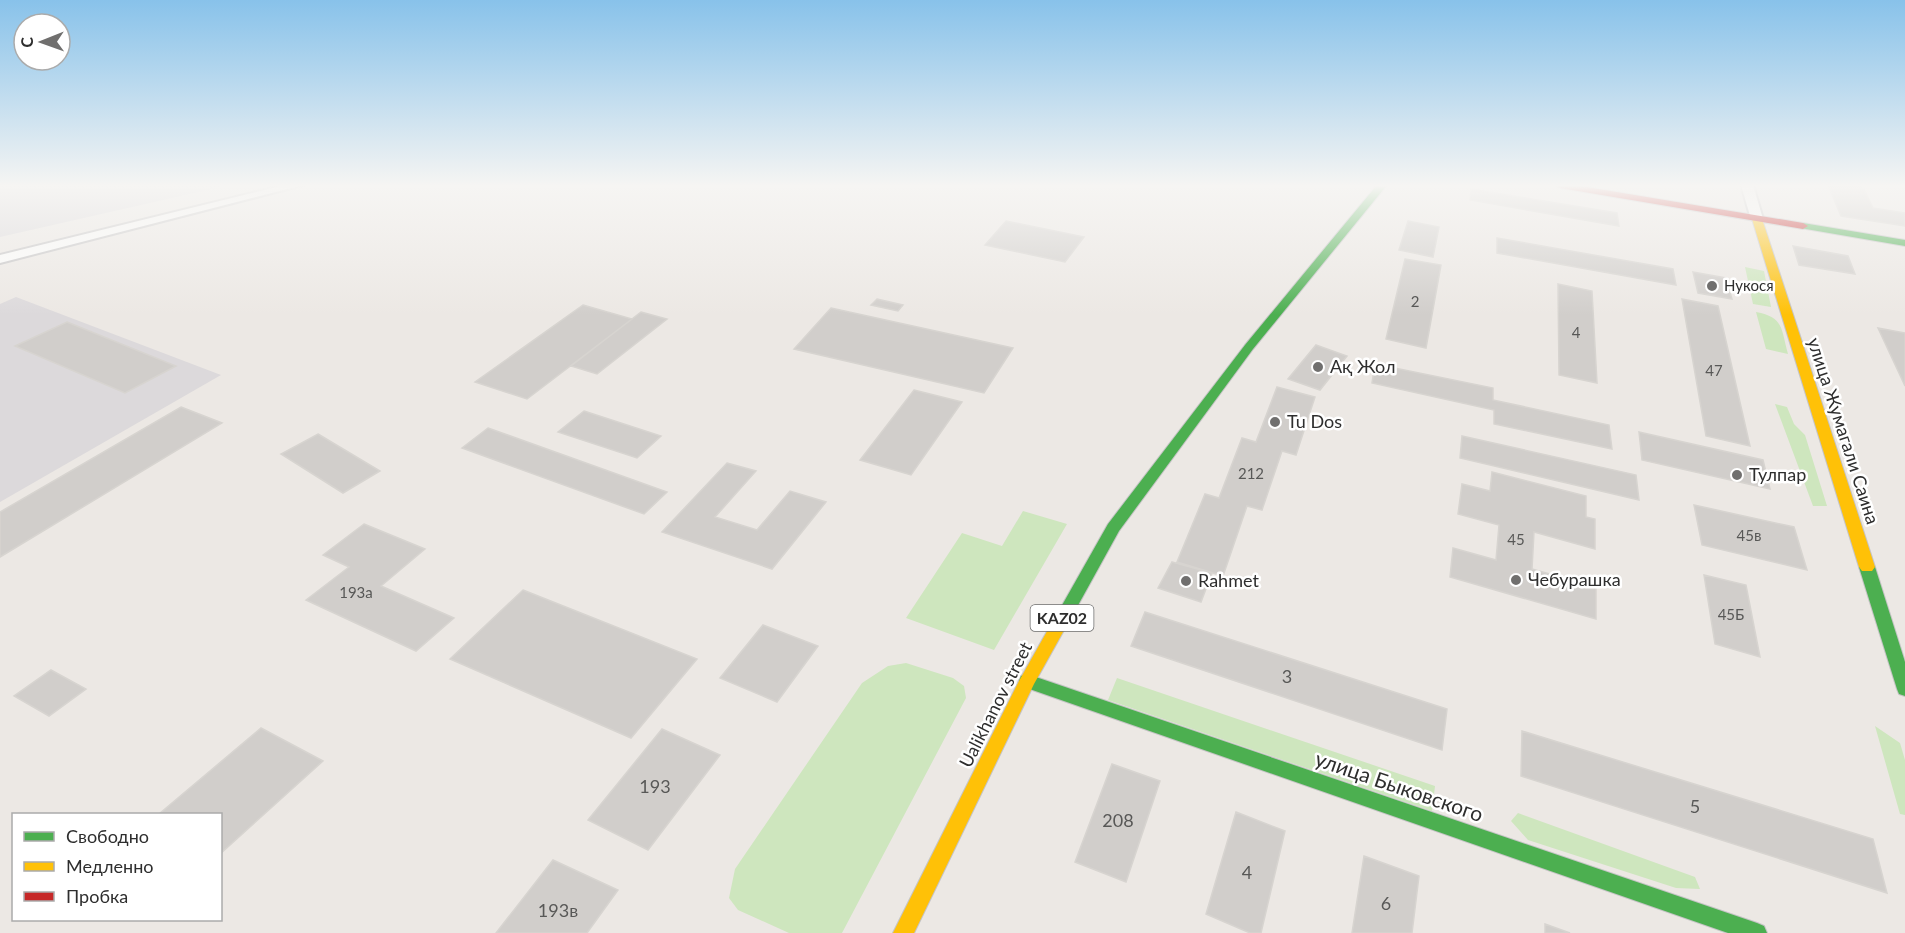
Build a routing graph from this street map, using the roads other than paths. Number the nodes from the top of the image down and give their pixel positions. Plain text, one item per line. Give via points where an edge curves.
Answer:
1 (122, 229) edge
2 (1346, 229) edge
3 (1760, 229) edge
4 (1816, 229) edge
5 (1905, 243) edge
6 (0, 259) edge
7 (1027, 681) junction
8 (1905, 689) edge
9 (903, 933) edge
10 (1757, 933) edge

1 - 6 street
2 - 7 main road, Ualikhanov street / KАZ02 via 1249,347 1113,528
3 - 8 main road, улица Жумагали Саина
4 - 5 main road
7 - 9 main road, Ualikhanov street / KАZ02
7 - 10 main road, улица Быковского

